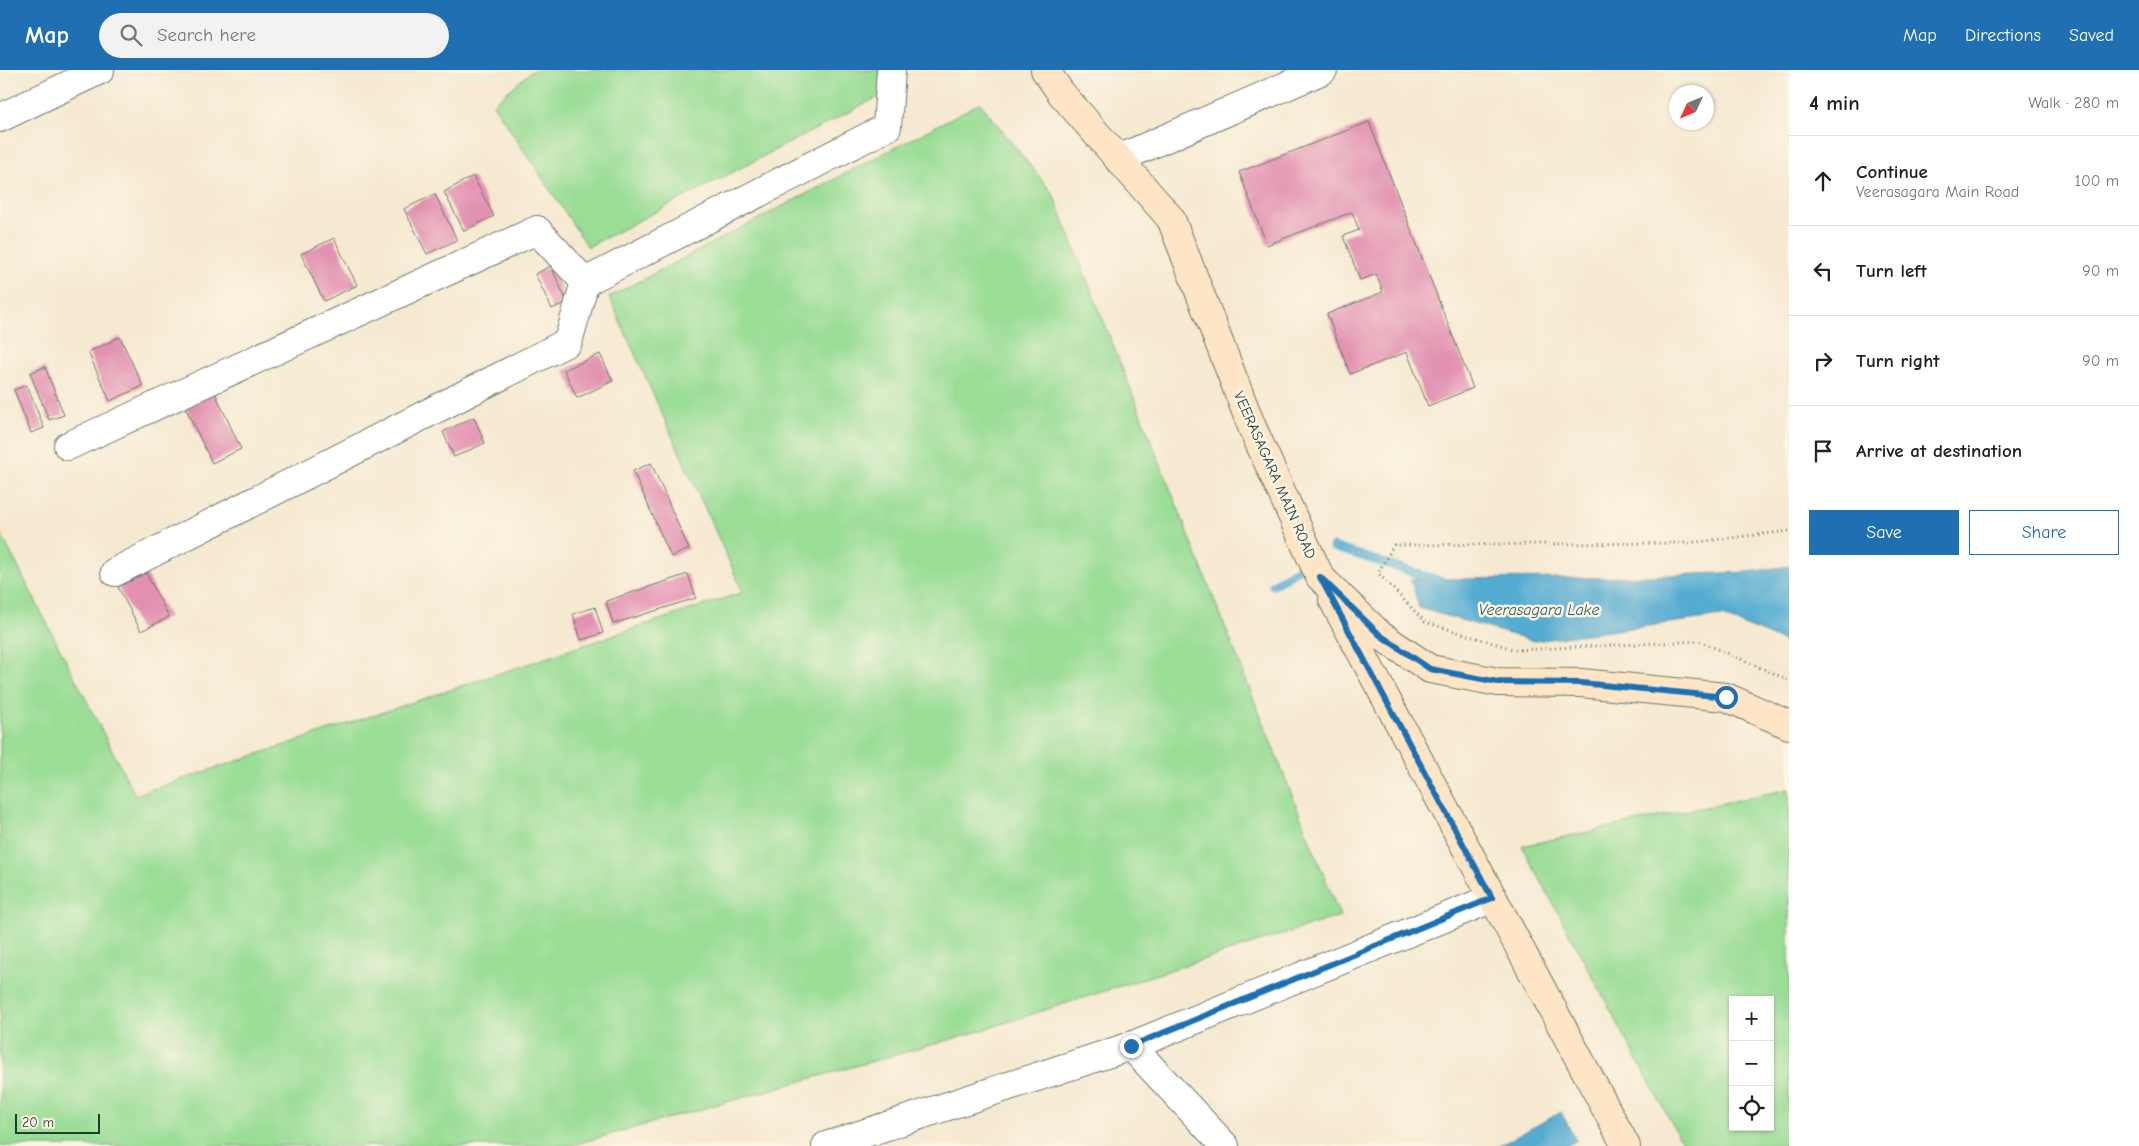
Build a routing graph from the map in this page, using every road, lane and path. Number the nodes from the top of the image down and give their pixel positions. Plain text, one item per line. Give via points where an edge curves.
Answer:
1 (100, 70) edge
2 (891, 70) edge
3 (1045, 70) edge
4 (1323, 70) edge
5 (0, 118) edge
6 (1118, 159) junction
7 (585, 282) junction
8 (68, 446) dead end
9 (1789, 531) edge
10 (115, 572) dead end
11 (1320, 577) junction
12 (1789, 680) edge
13 (1789, 725) edge
14 (1492, 898) junction
15 (1131, 1046) junction
16 (826, 1146) edge
17 (1225, 1146) edge
18 (1624, 1146) edge

1 - 5 street
2 - 7 street via 887,127
3 - 6 street, VEERASAGARA MAIN ROAD
4 - 6 street
6 - 11 street, VEERASAGARA MAIN ROAD via 1171,219 1252,427
7 - 8 street via 536,230
7 - 10 street via 568,342
9 - 12 path via 1688,543 1394,545 1378,573 1425,622 1516,650 1699,640
11 - 13 street, VEERASAGARA MAIN ROAD via 1380,635 1430,669 1498,682 1581,683 1726,697
11 - 14 street
14 - 15 street
14 - 18 street
15 - 16 street
15 - 17 street

